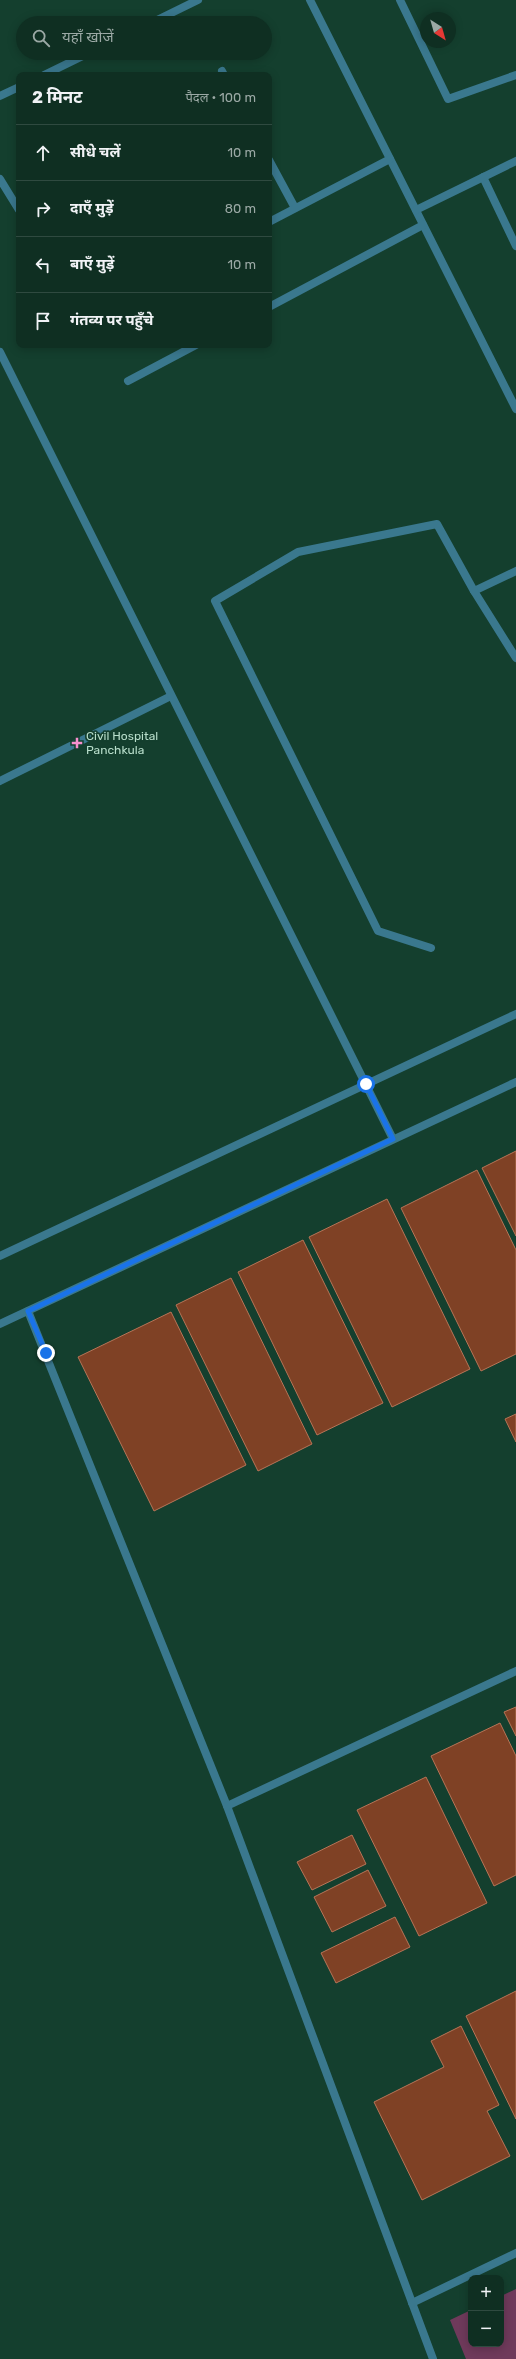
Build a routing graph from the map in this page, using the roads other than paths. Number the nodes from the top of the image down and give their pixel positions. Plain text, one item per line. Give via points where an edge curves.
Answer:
1 (198, 0) edge
2 (310, 0) edge
3 (400, 0) edge
4 (165, 16) edge
5 (75, 60) edge
6 (50, 72) edge
7 (516, 75) edge
8 (16, 88) edge
9 (0, 96) edge
10 (390, 159) junction
11 (516, 161) edge
12 (272, 166) edge
13 (483, 177) junction
14 (0, 179) edge
15 (16, 205) edge
16 (295, 208) junction
17 (416, 210) junction
18 (272, 220) edge
19 (423, 225) junction
20 (516, 246) edge
21 (272, 305) edge
22 (190, 348) edge
23 (0, 352) edge
24 (128, 381) dead end
25 (516, 409) edge
26 (516, 571) edge
27 (474, 591) junction
28 (516, 658) edge
29 (171, 696) junction
30 (0, 781) edge
31 (430, 948) dead end
32 (516, 1014) edge
33 (516, 1082) edge
34 (366, 1084) junction
35 (393, 1139) junction
36 (0, 1256) edge
37 (28, 1311) junction
38 (0, 1324) edge
39 (516, 1671) edge
40 (227, 1806) junction
41 (516, 2253) edge
42 (412, 2303) junction
43 (433, 2359) edge

1 - 4 street
2 - 10 street
3 - 7 street via 448,99
5 - 6 street
8 - 9 street
10 - 16 street
10 - 17 street
11 - 13 street
12 - 16 street
13 - 17 street
13 - 20 street
14 - 15 street
16 - 18 street
17 - 19 street
19 - 21 street
19 - 25 street
22 - 24 street
23 - 29 street
26 - 27 street
27 - 28 street
27 - 31 street via 437,524 298,552 215,602 378,931
29 - 30 street
29 - 34 street
32 - 34 street
33 - 35 street
34 - 35 street
34 - 36 street
35 - 37 street
37 - 38 street
37 - 40 street
39 - 40 street
40 - 42 street
41 - 42 street
42 - 43 street

